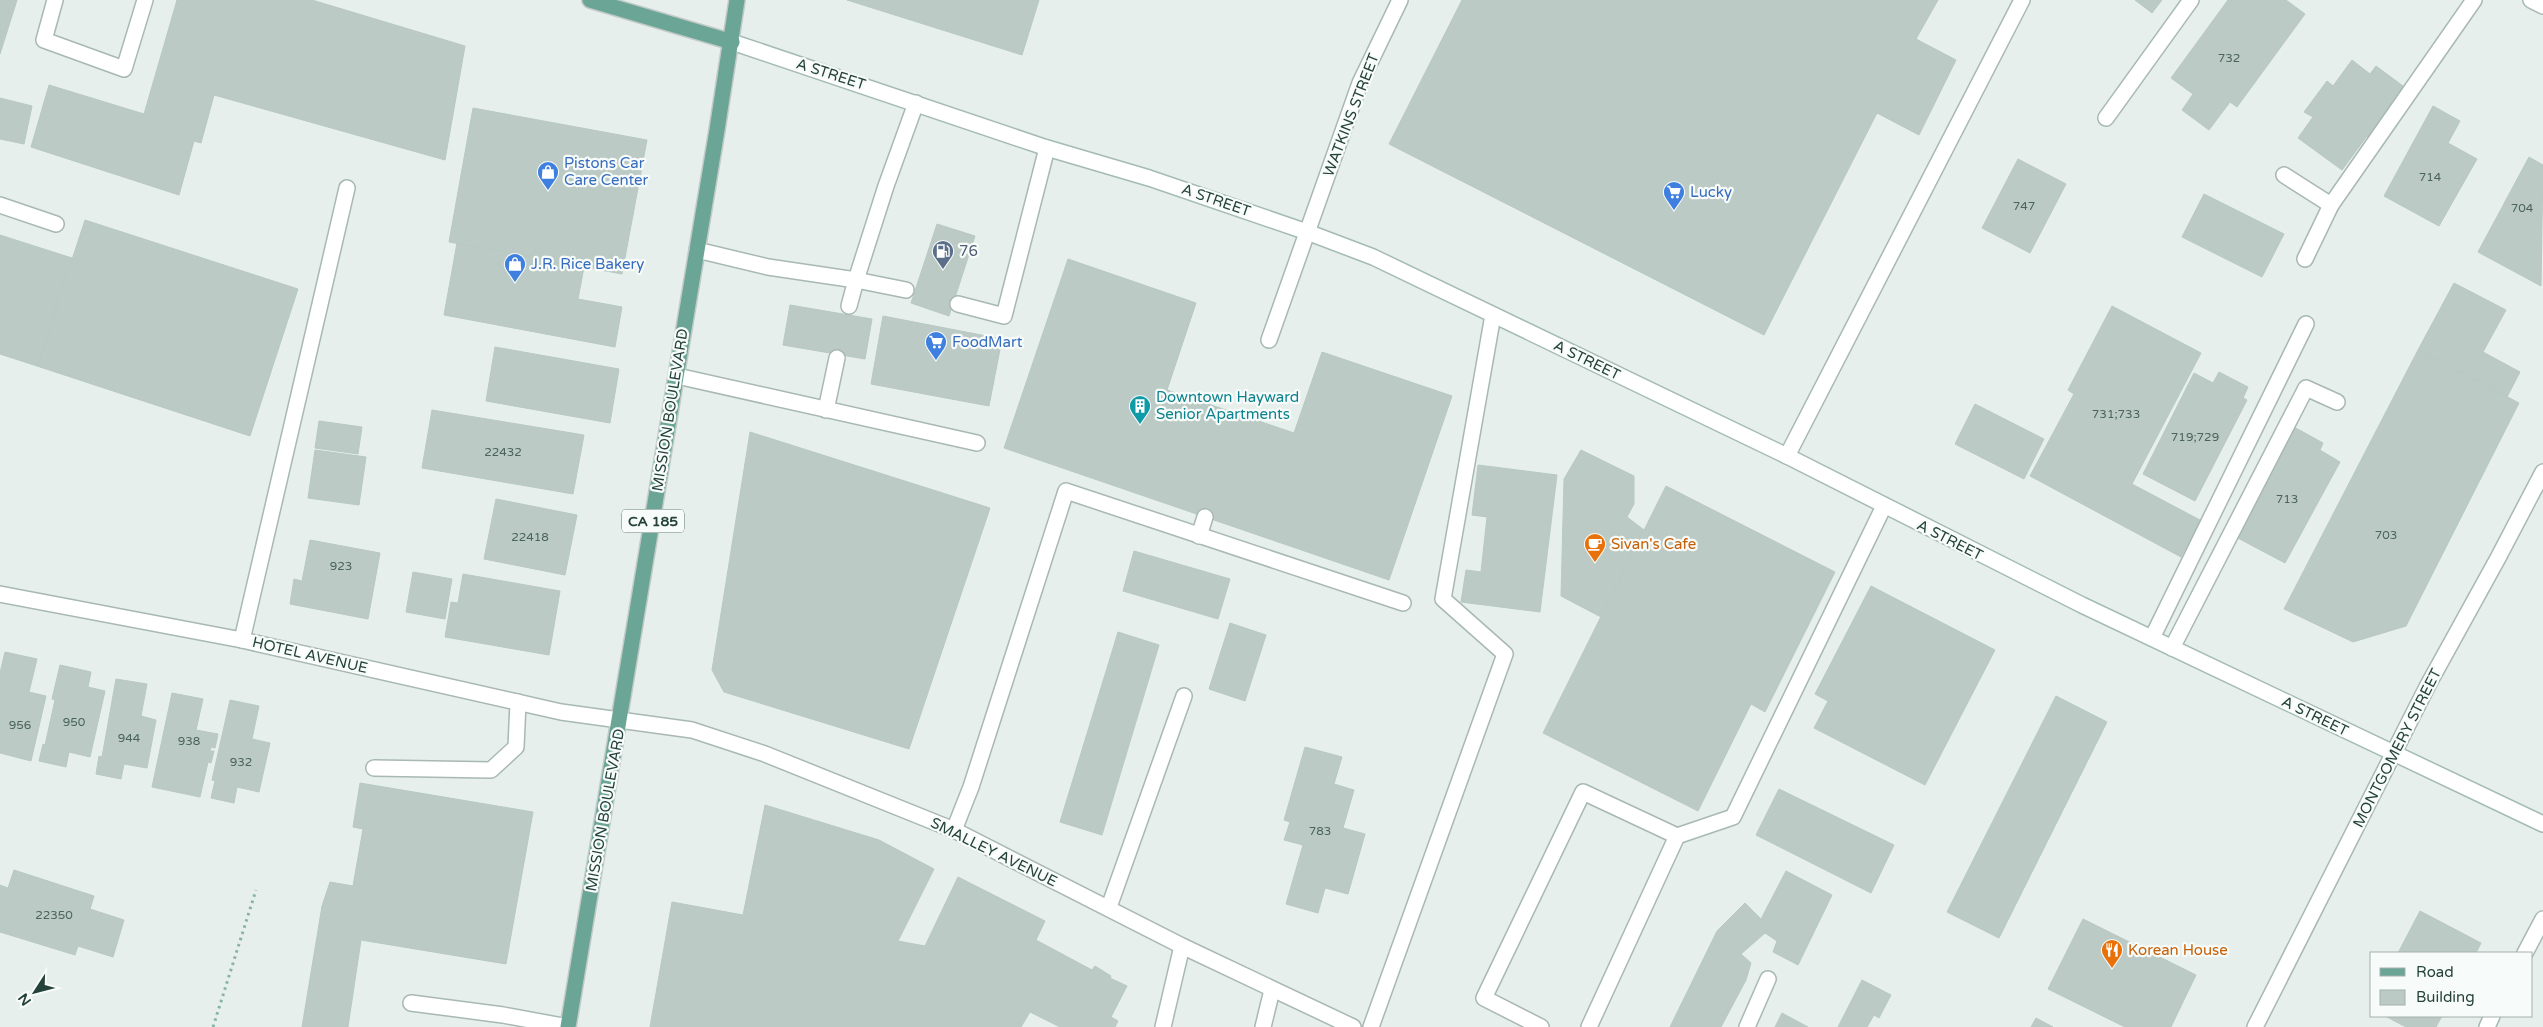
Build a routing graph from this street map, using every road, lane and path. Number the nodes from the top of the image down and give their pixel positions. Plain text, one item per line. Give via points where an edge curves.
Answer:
1 (55, 0) edge
2 (145, 0) edge
3 (590, 0) edge
4 (737, 0) edge
5 (1400, 0) edge
6 (2022, 0) edge
7 (2191, 0) edge
8 (2474, 0) edge
9 (2531, 0) edge
10 (2543, 6) edge
11 (732, 42) junction
12 (916, 102) junction
13 (2106, 118) dead end
14 (1047, 148) junction
15 (2284, 175) dead end
16 (347, 188) dead end
17 (0, 205) edge
18 (2331, 205) junction
19 (56, 224) dead end
20 (1307, 232) junction
21 (697, 250) junction
22 (2305, 259) dead end
23 (856, 280) junction
24 (906, 290) dead end
25 (958, 304) dead end
26 (848, 306) dead end
27 (1494, 315) junction
28 (2306, 324) dead end
29 (1269, 340) dead end
30 (837, 358) dead end
31 (677, 376) junction
32 (2338, 402) dead end
33 (826, 410) junction
34 (977, 443) dead end
35 (1787, 456) junction
36 (2543, 472) edge
37 (1884, 506) junction
38 (1205, 517) dead end
39 (1199, 536) junction
40 (0, 594) edge
41 (1403, 604) dead end
42 (2152, 638) junction
43 (242, 640) junction
44 (2172, 648) junction
45 (1184, 696) dead end
46 (518, 702) junction
47 (620, 721) junction
48 (2395, 753) junction
49 (374, 768) dead end
50 (2543, 824) edge
51 (954, 830) junction
52 (1677, 836) junction
53 (256, 890) dead end
54 (1109, 907) junction
55 (2543, 919) edge
56 (1182, 946) junction
57 (2526, 952) edge
58 (1768, 979) dead end
59 (1272, 990) junction
60 (410, 1003) dead end
61 (213, 1027) edge
62 (568, 1027) edge
63 (1163, 1027) edge
64 (1263, 1027) edge
65 (1353, 1027) edge
66 (1372, 1027) edge
67 (1541, 1027) edge
68 (1589, 1027) edge
69 (1747, 1027) edge
70 (2255, 1027) edge

1 - 2 street via 44,40 124,69
3 - 11 main road, A STREET
4 - 11 main road, MISSION BOULEVARD
5 - 20 street, WATKINS STREET via 1360,83
6 - 35 street
7 - 13 street
8 - 18 street
9 - 10 street
11 - 12 street, A STREET
11 - 21 main road, MISSION BOULEVARD / CA 185
12 - 14 street, A STREET
12 - 23 street
14 - 20 street, A STREET via 1149,178
14 - 25 street via 1004,316
15 - 18 street
16 - 43 street
17 - 19 street
18 - 22 street
20 - 27 street, A STREET via 1373,257
20 - 29 street, WATKINS STREET
21 - 23 street via 768,267
21 - 31 main road, MISSION BOULEVARD / CA 185
23 - 24 street
23 - 26 street
27 - 35 street, A STREET
27 - 66 street via 1442,599 1505,654
28 - 42 street
30 - 33 street
31 - 33 street
31 - 47 main road, MISSION BOULEVARD / CA 185
32 - 44 street via 2306,388
33 - 34 street
35 - 37 street, A STREET
36 - 48 street, MONTGOMERY STREET
37 - 42 street, A STREET
37 - 52 street via 1733,817
38 - 39 street
39 - 41 street
39 - 51 street via 1066,491 971,788
40 - 43 street, HOTEL AVENUE
42 - 44 street, A STREET
43 - 46 street, HOTEL AVENUE
44 - 48 street, A STREET
45 - 54 street
46 - 47 street, HOTEL AVENUE
46 - 49 street via 516,747 492,770
47 - 51 street, SMALLEY AVENUE via 703,733 765,754
47 - 62 main road, MISSION BOULEVARD / CA 185
48 - 50 street, A STREET
48 - 70 street, MONTGOMERY STREET
51 - 54 street, SMALLEY AVENUE
52 - 67 street via 1583,792 1484,998
52 - 68 street
53 - 61 path
54 - 56 street, SMALLEY AVENUE
55 - 57 street
56 - 59 street, SMALLEY AVENUE
56 - 63 street
58 - 69 street
59 - 64 street
59 - 65 street, SMALLEY AVENUE
60 - 62 street

